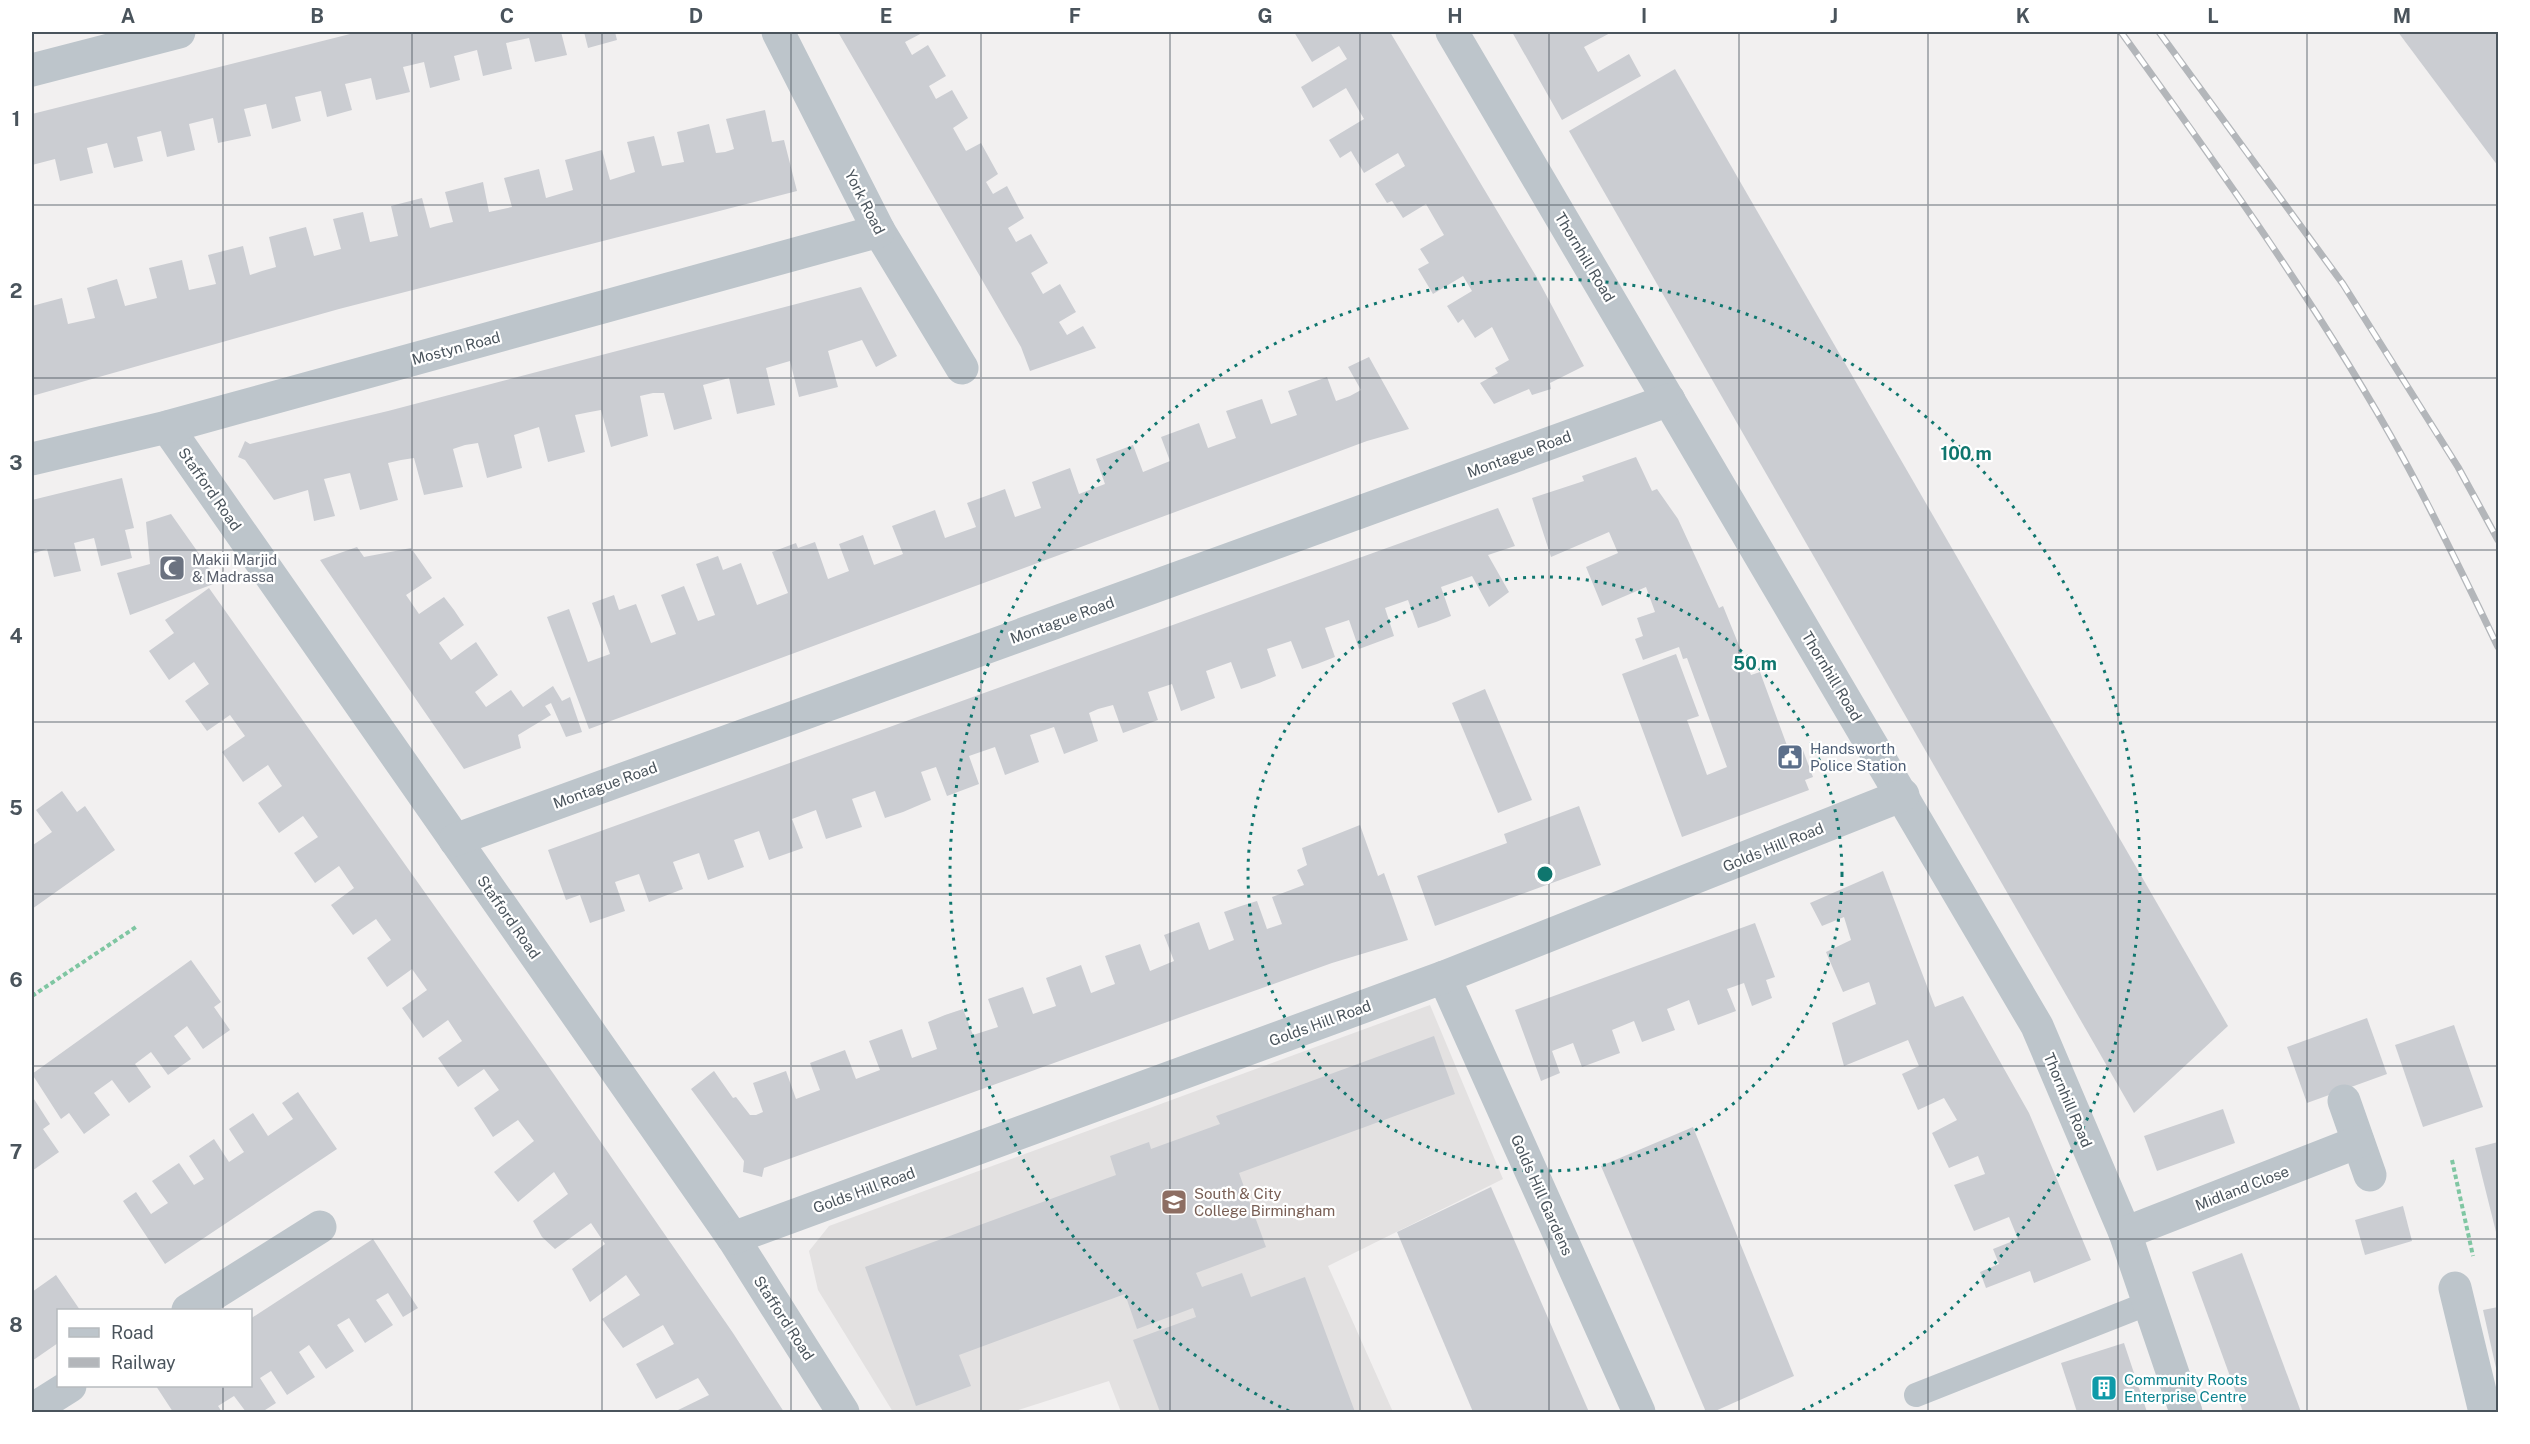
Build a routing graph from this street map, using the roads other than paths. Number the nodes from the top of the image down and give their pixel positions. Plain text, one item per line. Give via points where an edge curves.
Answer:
1 (179, 32) edge
2 (778, 32) edge
3 (1452, 32) edge
4 (32, 70) edge
5 (879, 231) junction
6 (962, 368) dead end
7 (1669, 400) junction
8 (167, 428) junction
9 (32, 459) edge
10 (1903, 795) junction
11 (455, 840) junction
12 (1444, 977) junction
13 (2344, 1101) dead end
14 (2358, 1142) junction
15 (2370, 1175) dead end
16 (320, 1227) dead end
17 (2125, 1233) junction
18 (733, 1238) junction
19 (2455, 1288) road end
20 (2149, 1303) junction
21 (191, 1309) edge
22 (68, 1387) edge
23 (1916, 1395) dead end
24 (32, 1410) edge
25 (843, 1413) edge
26 (1639, 1413) edge
27 (2186, 1413) edge
28 (2485, 1413) edge

1 - 4 street
2 - 5 street, York Road
3 - 7 street, Thornhill Road
5 - 6 street, York Road
5 - 8 street, Mostyn Road
7 - 10 street, Thornhill Road
7 - 11 street, Montague Road
8 - 9 street, Mostyn Road
8 - 11 street, Stafford Road
10 - 12 street, Golds Hill Road
10 - 17 street, Thornhill Road via 2037,1026
11 - 18 street, Stafford Road
12 - 18 street, Golds Hill Road
12 - 26 street, Golds Hill Gardens
13 - 14 street
14 - 15 street
14 - 17 street, Midland Close
16 - 21 street
17 - 20 street, Thornhill Road
18 - 25 street, Stafford Road
19 - 28 street
20 - 23 lane
20 - 27 street, Thornhill Road
22 - 24 street

